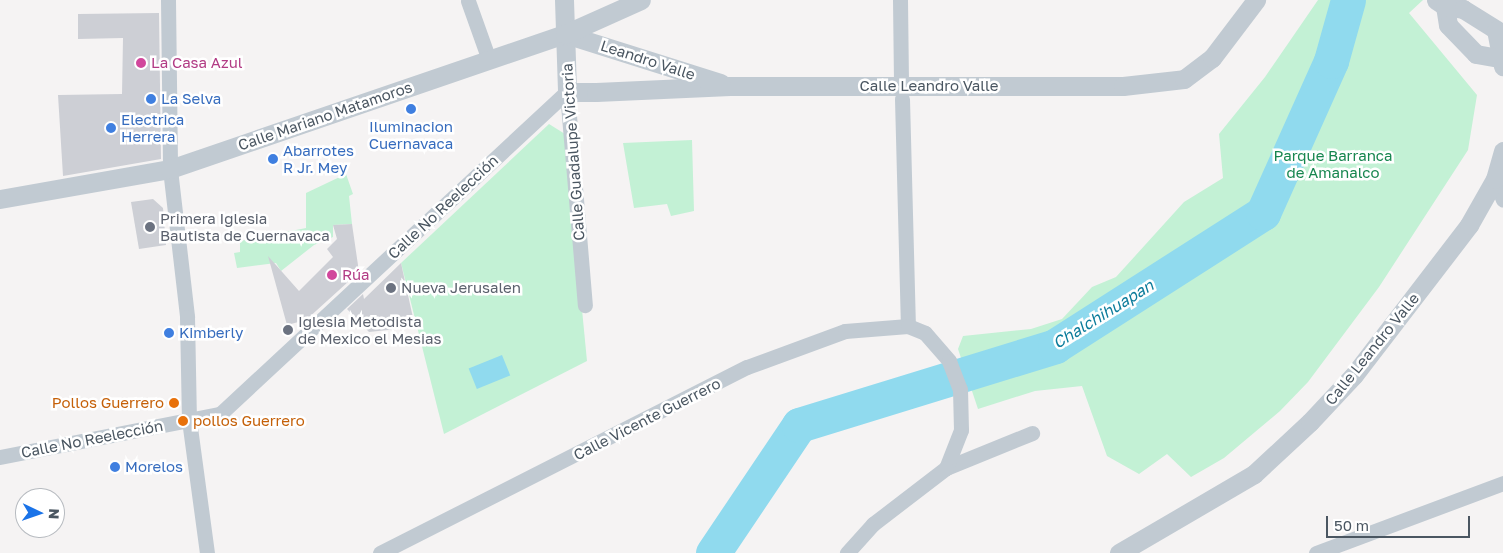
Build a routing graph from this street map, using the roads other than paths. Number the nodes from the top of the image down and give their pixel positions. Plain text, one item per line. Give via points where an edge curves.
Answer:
1 (168, 0) edge
2 (564, 0) edge
3 (641, 0) edge
4 (900, 0) edge
5 (1256, 0) edge
6 (468, 1) edge
7 (1440, 3) edge
8 (566, 34) junction
9 (489, 60) junction
10 (1502, 62) edge
11 (730, 86) junction
12 (567, 92) junction
13 (902, 93) junction
14 (1503, 151) edge
15 (170, 169) junction
16 (1496, 179) junction
17 (0, 199) edge
18 (1503, 200) edge
19 (585, 304) dead end
20 (908, 326) junction
21 (189, 420) junction
22 (1032, 433) dead end
23 (0, 457) edge
24 (946, 468) junction
25 (1503, 483) edge
26 (206, 553) edge
27 (380, 553) edge
28 (847, 553) edge
29 (1119, 553) edge
30 (1316, 553) edge

1 - 15 street
2 - 8 street, Calle Guadalupe Victoria
3 - 8 street, Calle Mariano Matamoros
4 - 13 street
5 - 13 street, Calle Leandro Valle via 1212,58 1184,79 1123,86
6 - 9 street
7 - 10 street via 1448,25 1476,54
7 - 10 street via 1463,9 1496,30
8 - 9 street, Calle Mariano Matamoros
8 - 11 street, Leandro Valle
8 - 12 street, Calle Guadalupe Victoria
9 - 15 street, Calle Mariano Matamoros
11 - 12 street, Calle Leandro Valle
11 - 13 street, Calle Leandro Valle
12 - 19 street, Calle Guadalupe Victoria
12 - 21 street, Calle No Reelección via 220,414
13 - 20 street
14 - 16 street, Calle Leandro Valle
15 - 17 street, Calle Mariano Matamoros
15 - 21 street via 187,317
16 - 18 street
16 - 29 street, Calle Leandro Valle via 1458,240 1354,375 1310,422 1254,474
20 - 24 street, Calle Vicente Guerrero via 925,333 950,361 960,389 962,411 956,448
20 - 27 street, Calle Vicente Guerrero via 845,332 747,367
21 - 23 street, Calle No Reelección
21 - 26 street
22 - 24 street
24 - 28 street via 874,524
25 - 30 street

